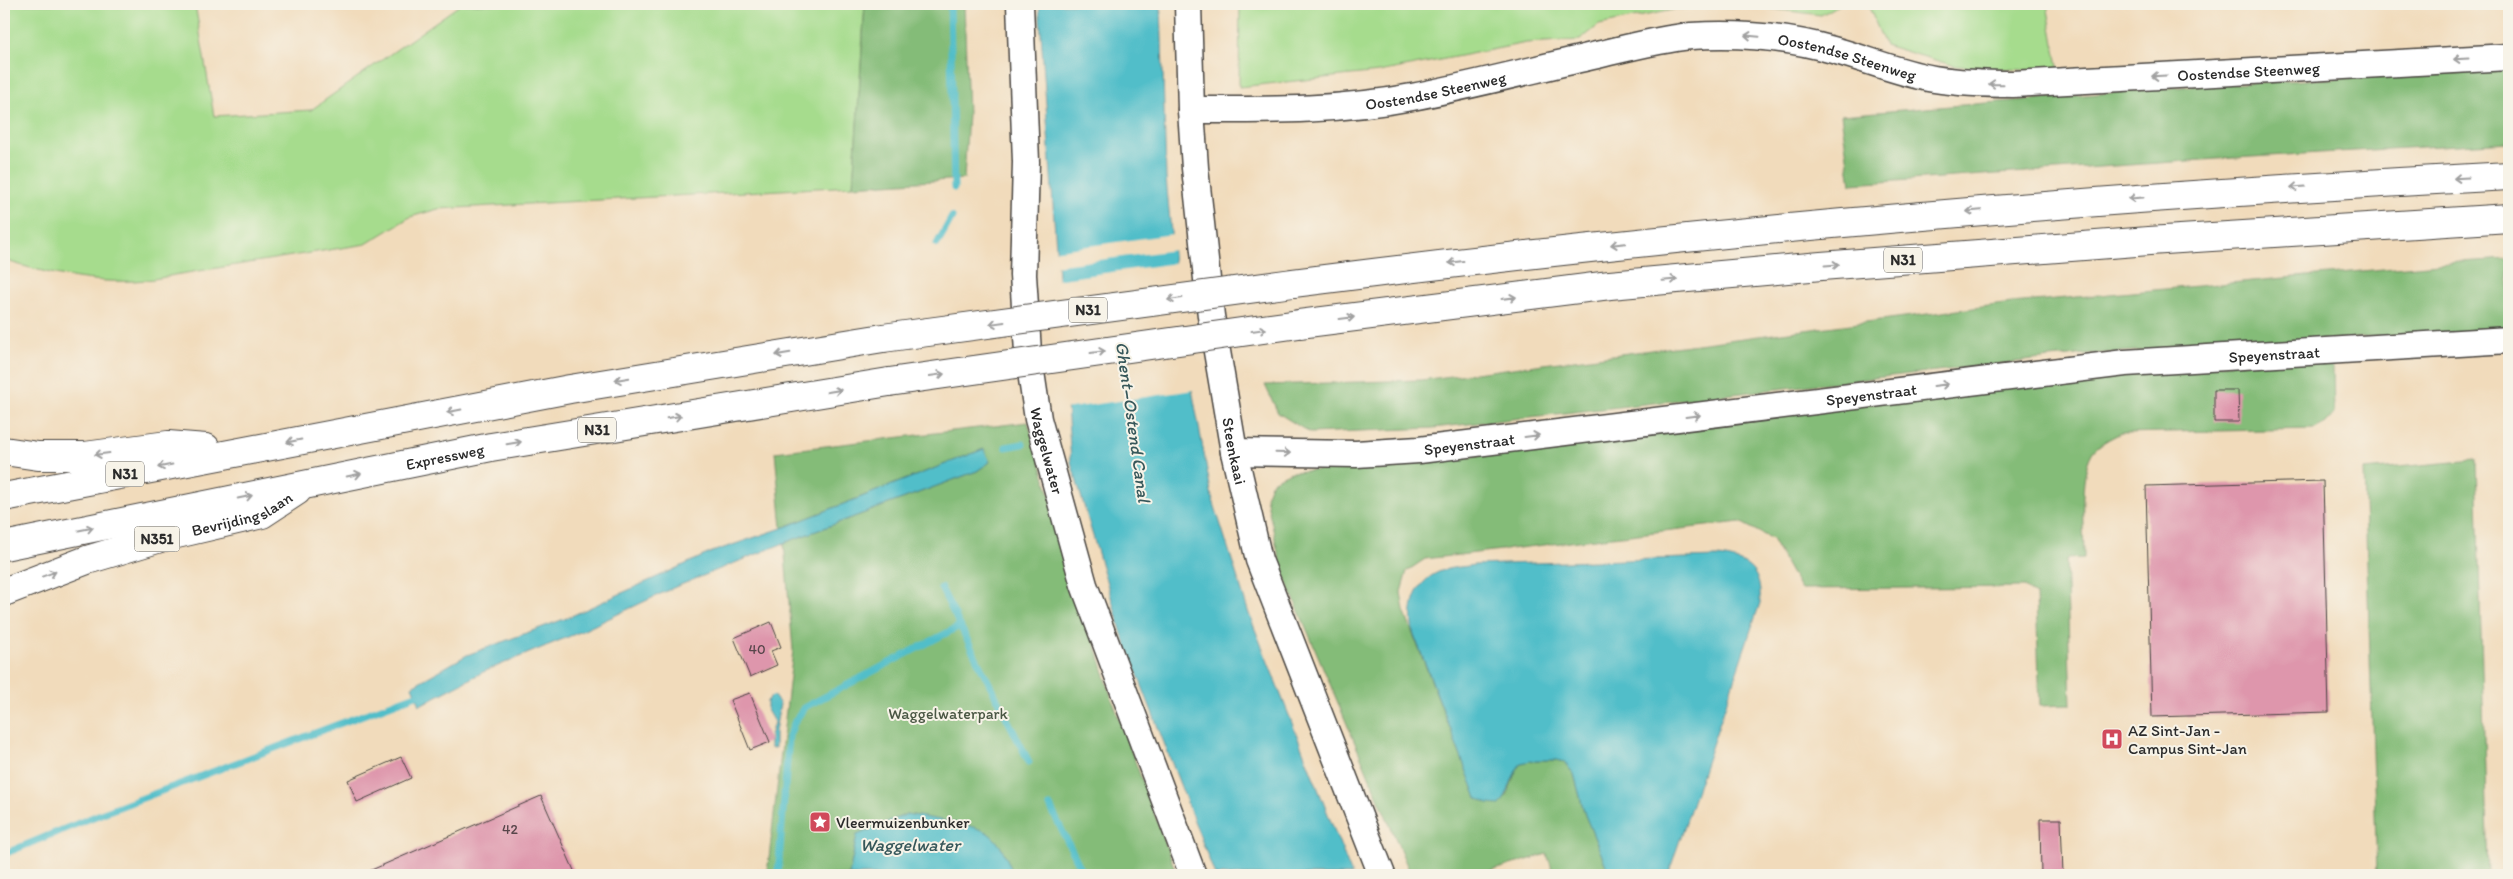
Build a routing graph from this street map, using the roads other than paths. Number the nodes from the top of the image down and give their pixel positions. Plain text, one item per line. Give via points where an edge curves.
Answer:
1 (1020, 4) edge
2 (1188, 4) edge
3 (2509, 57) edge
4 (1191, 110) junction
5 (2509, 176) edge
6 (2509, 218) edge
7 (2509, 340) edge
8 (247, 450) junction
9 (4, 451) edge
10 (1234, 452) junction
11 (306, 484) junction
12 (4, 497) edge
13 (4, 546) edge
14 (4, 592) edge
15 (1193, 875) edge
16 (1382, 875) edge

1 - 15 street, Waggelwater via 1026,162 1023,275 1028,352 1038,419 1084,585
2 - 4 street, Steenkaai
3 -> 4 street, Oostendse Steenweg via 1977,84 1932,79 1786,39 1690,36 1414,97 1359,106
4 - 10 street, Steenkaai via 1211,316
5 -> 8 highway, N31, bridge via 2130,198 1828,223 1666,238 1293,283 883,338 637,377
11 -> 6 highway, Expressweg / N31, bridge via 491,447 889,382 1299,324 1610,285 2169,240
10 -> 7 street, Speyenstraat via 1356,454 1419,450 2125,363
8 -> 9 highway via 168,445 85,456 38,456
8 -> 12 highway, N31
10 - 16 street, Steenkaai via 1259,560
13 -> 11 highway, Expressweg / N31
14 -> 11 highway, Bevrijdingslaan / N351 via 95,557 262,514

